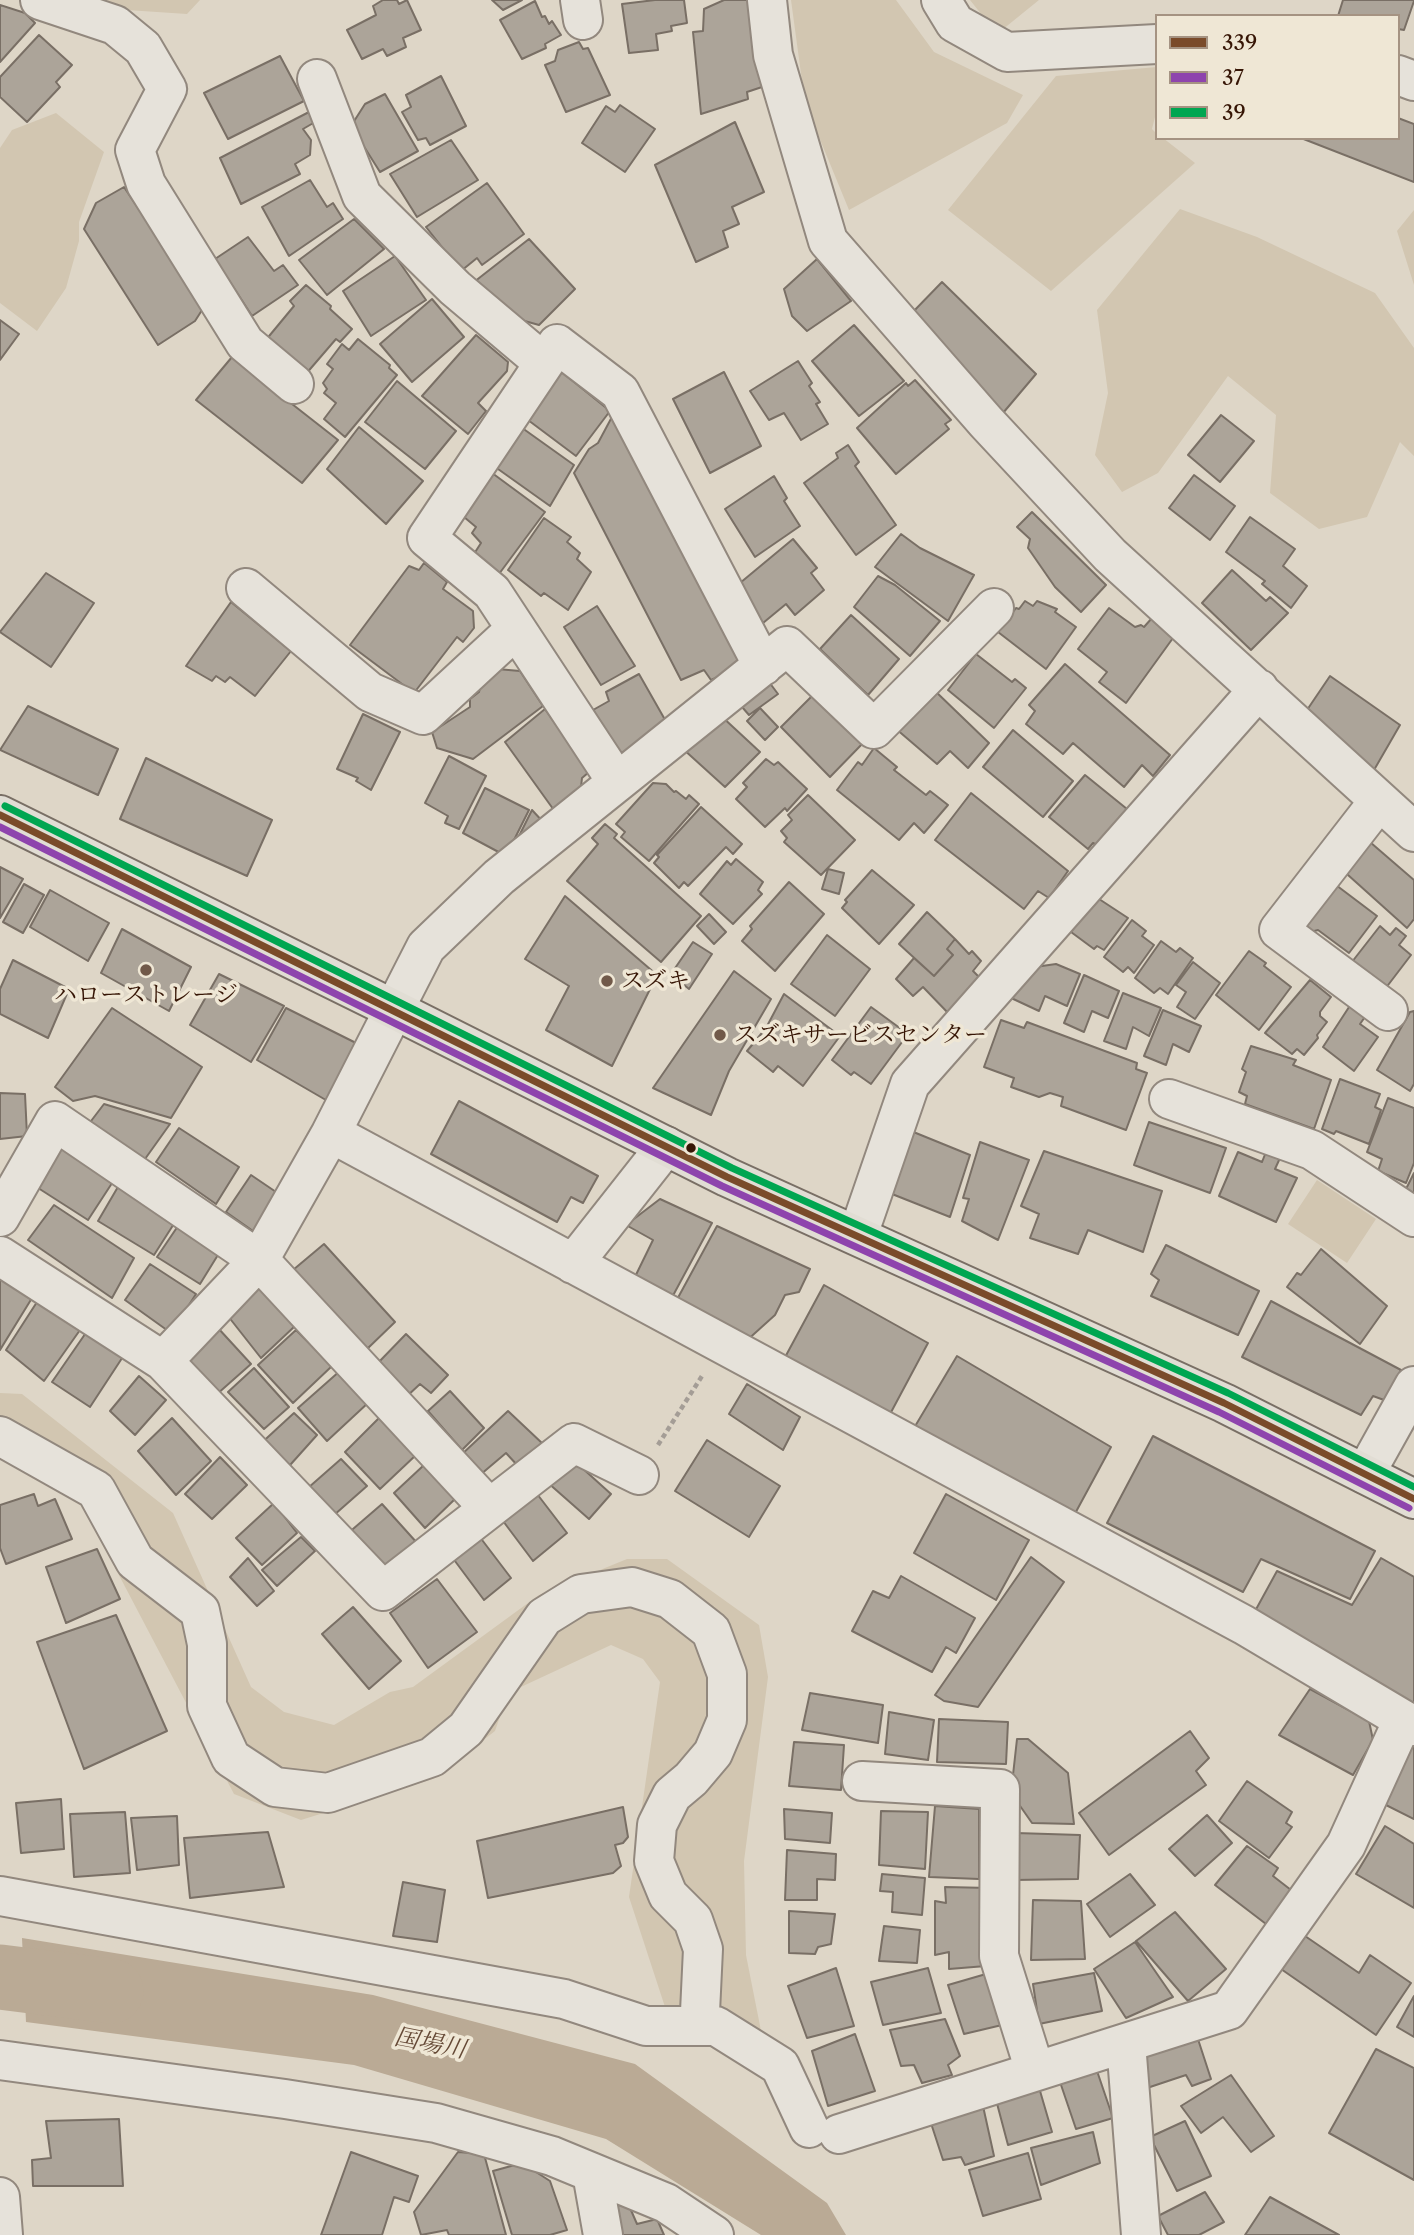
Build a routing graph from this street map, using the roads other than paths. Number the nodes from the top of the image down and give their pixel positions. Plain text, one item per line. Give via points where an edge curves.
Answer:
1 (40, 0) edge
2 (767, 0) edge
3 (941, 0) edge
4 (1155, 44) edge
5 (317, 79) dead end
6 (544, 363) junction
7 (294, 384) dead end
8 (246, 589) dead end
9 (995, 608) dead end
10 (516, 629) junction
11 (763, 666) junction
12 (1259, 689) junction
13 (617, 782) junction
14 (1379, 801) junction
15 (0, 815) edge
16 (1414, 832) edge
17 (396, 1010) junction
18 (1388, 1011) dead end
19 (1169, 1099) dead end
20 (331, 1133) junction
21 (666, 1146) junction
22 (0, 1217) edge
23 (1414, 1217) edge
24 (858, 1236) junction
25 (0, 1256) edge
26 (259, 1260) junction
27 (573, 1264) junction
28 (163, 1361) junction
29 (1414, 1386) edge
30 (0, 1436) edge
31 (1365, 1474) junction
32 (639, 1475) road end
33 (1414, 1499) edge
34 (489, 1508) junction
35 (1409, 1723) edge
36 (862, 1781) dead end
37 (0, 1895) edge
38 (700, 2012) dead end
39 (1126, 2043) junction
40 (0, 2060) edge
41 (1035, 2071) junction
42 (592, 2173) junction
43 (0, 2197) edge
44 (3, 2235) edge
45 (603, 2235) edge
46 (714, 2235) edge
47 (1141, 2235) edge

1 - 7 street via 115,25 143,48 167,89 135,150 146,184 245,344
2 - 12 street via 773,55 828,241 1110,555
3 - 4 street via 955,23 1007,52
5 - 6 street via 362,195 455,288
6 - 10 street via 427,538 492,592
6 - 11 street via 557,344 620,392
8 - 10 street via 370,692 423,715
9 - 11 street via 874,729 787,646
10 - 13 street
11 - 13 street
12 - 14 street
12 - 24 street via 910,1084
13 - 17 street via 499,877 426,947
14 - 16 street
14 - 18 street via 1279,930
15 - 17 highway
17 - 20 street
17 - 21 highway
19 - 23 street via 1312,1150
20 - 26 street
20 - 27 street
21 - 24 highway
21 - 27 street
22 - 26 street via 55,1121
24 - 31 highway via 1224,1403
25 - 28 street
26 - 28 street
26 - 34 street
27 - 35 street via 1244,1625
28 - 34 street via 383,1591
29 - 31 street
30 - 38 street via 96,1490 135,1561 200,1611 207,1644 207,1706 231,1758 275,1787 328,1793 432,1757 466,1729 544,1617 582,1594 632,1587 670,1599 711,1631 727,1674 727,1720 713,1753 673,1795 657,1825 654,1861 668,1895 693,1920 703,1949
31 - 33 highway
32 - 34 street via 574,1443
35 - 39 street via 1346,1845 1229,2010
36 - 41 street via 1000,1789 999,1956
37 - 41 street via 564,1999 646,2026 716,2026 779,2066 824,2131
39 - 41 street
39 - 47 street
40 - 42 street via 436,2123 552,2156
42 - 45 street
42 - 46 street via 666,2203
43 - 44 street

